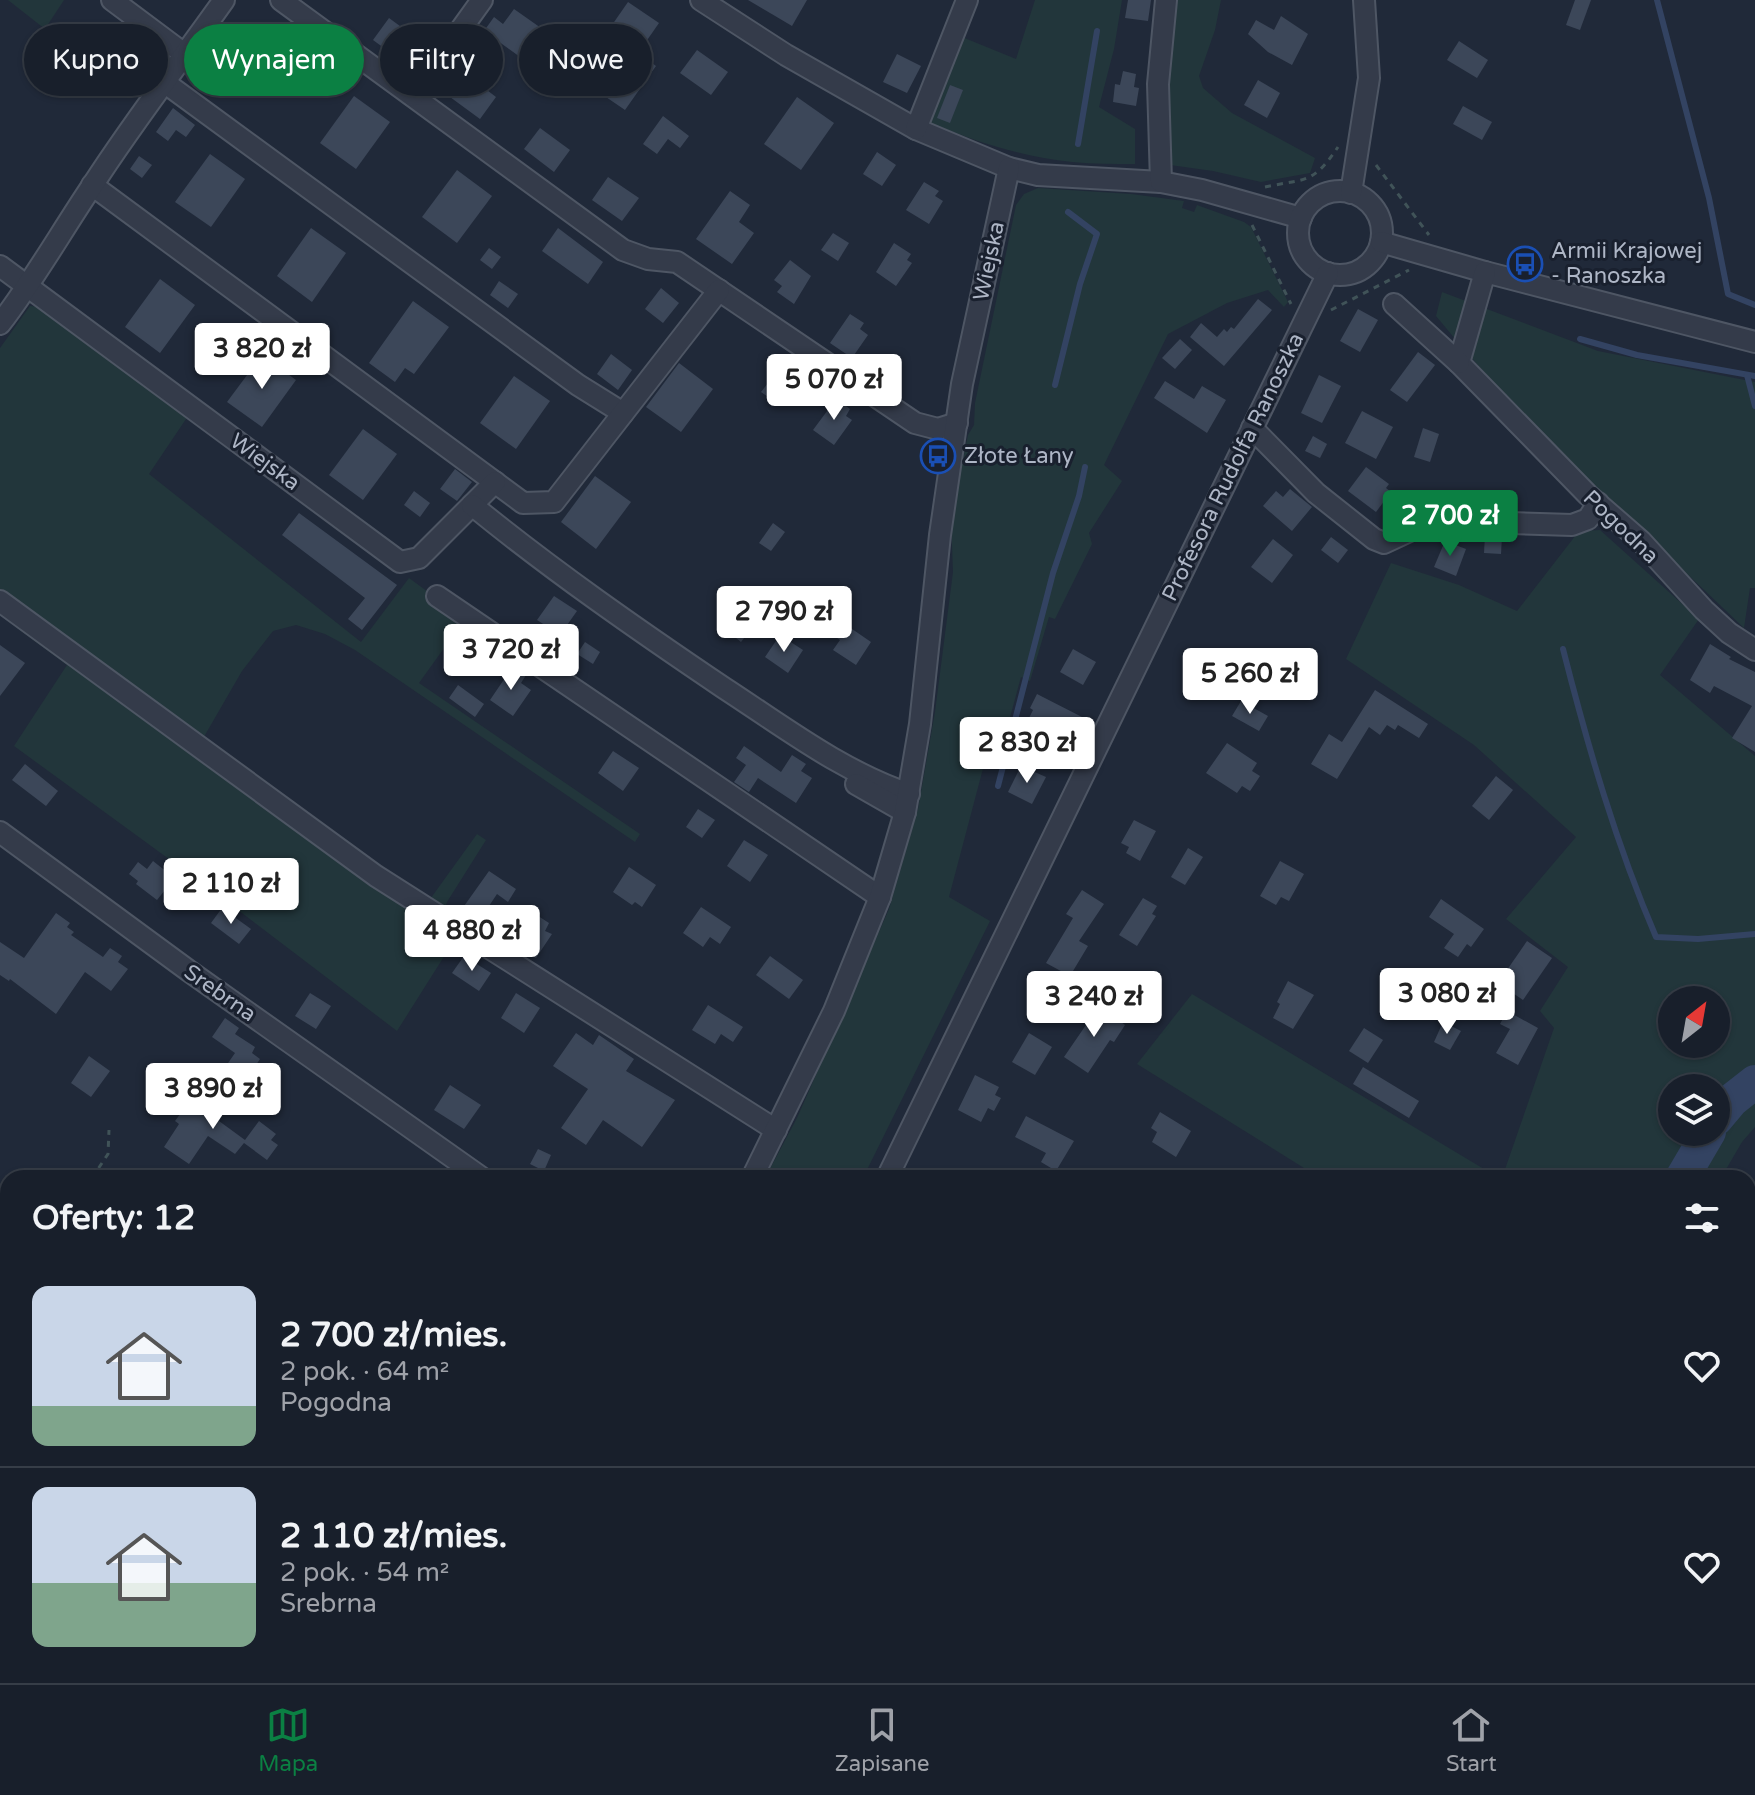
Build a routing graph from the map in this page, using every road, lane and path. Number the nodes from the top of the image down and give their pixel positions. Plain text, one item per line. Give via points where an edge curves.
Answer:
1 (112, 0) edge
2 (224, 0) edge
3 (281, 0) edge
4 (482, 0) edge
5 (701, 0) edge
6 (967, 0) edge
7 (1166, 0) edge
8 (1364, 0) edge
9 (465, 24) edge
10 (183, 53) junction
11 (380, 72) edge
12 (168, 76) edge
13 (168, 85) edge
14 (154, 96) edge
15 (413, 96) edge
16 (916, 129) junction
17 (1340, 144) dead end
18 (1377, 157) dead end
19 (1009, 168) junction
20 (1161, 182) junction
21 (92, 185) junction
22 (1351, 193) junction
23 (1255, 205) junction
24 (1301, 218) junction
25 (1431, 239) dead end
26 (1381, 242) junction
27 (0, 266) edge
28 (1409, 270) dead end
29 (1485, 272) junction
30 (1328, 273) junction
31 (29, 287) junction
32 (719, 290) junction
33 (1394, 304) dead end
34 (1293, 307) dead end
35 (1330, 311) dead end
36 (0, 324) edge
37 (1755, 342) edge
38 (1459, 363) junction
39 (623, 413) junction
40 (957, 423) junction
41 (1252, 428) junction
42 (495, 482) junction
43 (1598, 503) junction
44 (472, 505) junction
45 (437, 596) dead end
46 (0, 601) edge
47 (1755, 650) edge
48 (907, 803) junction
49 (0, 832) edge
50 (880, 897) junction
51 (109, 1130) dead end
52 (776, 1130) junction
53 (97, 1170) edge
54 (471, 1170) edge
55 (756, 1170) edge
56 (891, 1170) edge

1 - 10 street
2 - 10 street
3 - 11 street
4 - 9 street
5 - 16 street
6 - 16 street
7 - 20 street via 1158,84
8 - 22 street via 1369,78
10 - 12 street
13 - 39 street
14 - 21 street
15 - 32 street via 623,250 677,262
16 - 19 street
17 - 23 path via 1317,174 1260,188
18 - 25 path via 1376,167
19 - 20 street via 1038,175
19 - 40 street, Wiejska
20 - 23 street
21 - 31 street
21 - 42 street
22 - 24 street via 1315,199
22 - 26 street via 1372,206
23 - 24 street
23 - 34 path via 1250,222
24 - 30 street via 1298,232 1306,258
26 - 29 street
26 - 30 street via 1372,260 1357,272
27 - 31 street, Wiejska
28 - 35 path
29 - 37 street
29 - 38 street
30 - 41 street, Profesora Rudolfa Ranoszka
31 - 36 street
31 - 44 street, Wiejska via 400,562 419,558
32 - 39 street
32 - 40 street via 915,423 938,429
33 - 38 street, Pogodna
38 - 43 street, Pogodna
39 - 42 street via 554,502 523,503
40 - 48 street, Wiejska
41 - 43 street via 1316,493 1384,543 1446,521 1572,525 1588,519
41 - 56 street, Profesora Rudolfa Ranoszka
42 - 44 street, Wiejska
43 - 47 street, Pogodna via 1704,610
44 - 48 street via 636,628 786,729 845,777
45 - 50 street
46 - 52 street via 376,876
48 - 50 street, Wiejska
49 - 54 street, Srebrna
50 - 52 street, Wiejska via 834,1011
51 - 53 path via 108,1154
52 - 55 street, Wiejska

